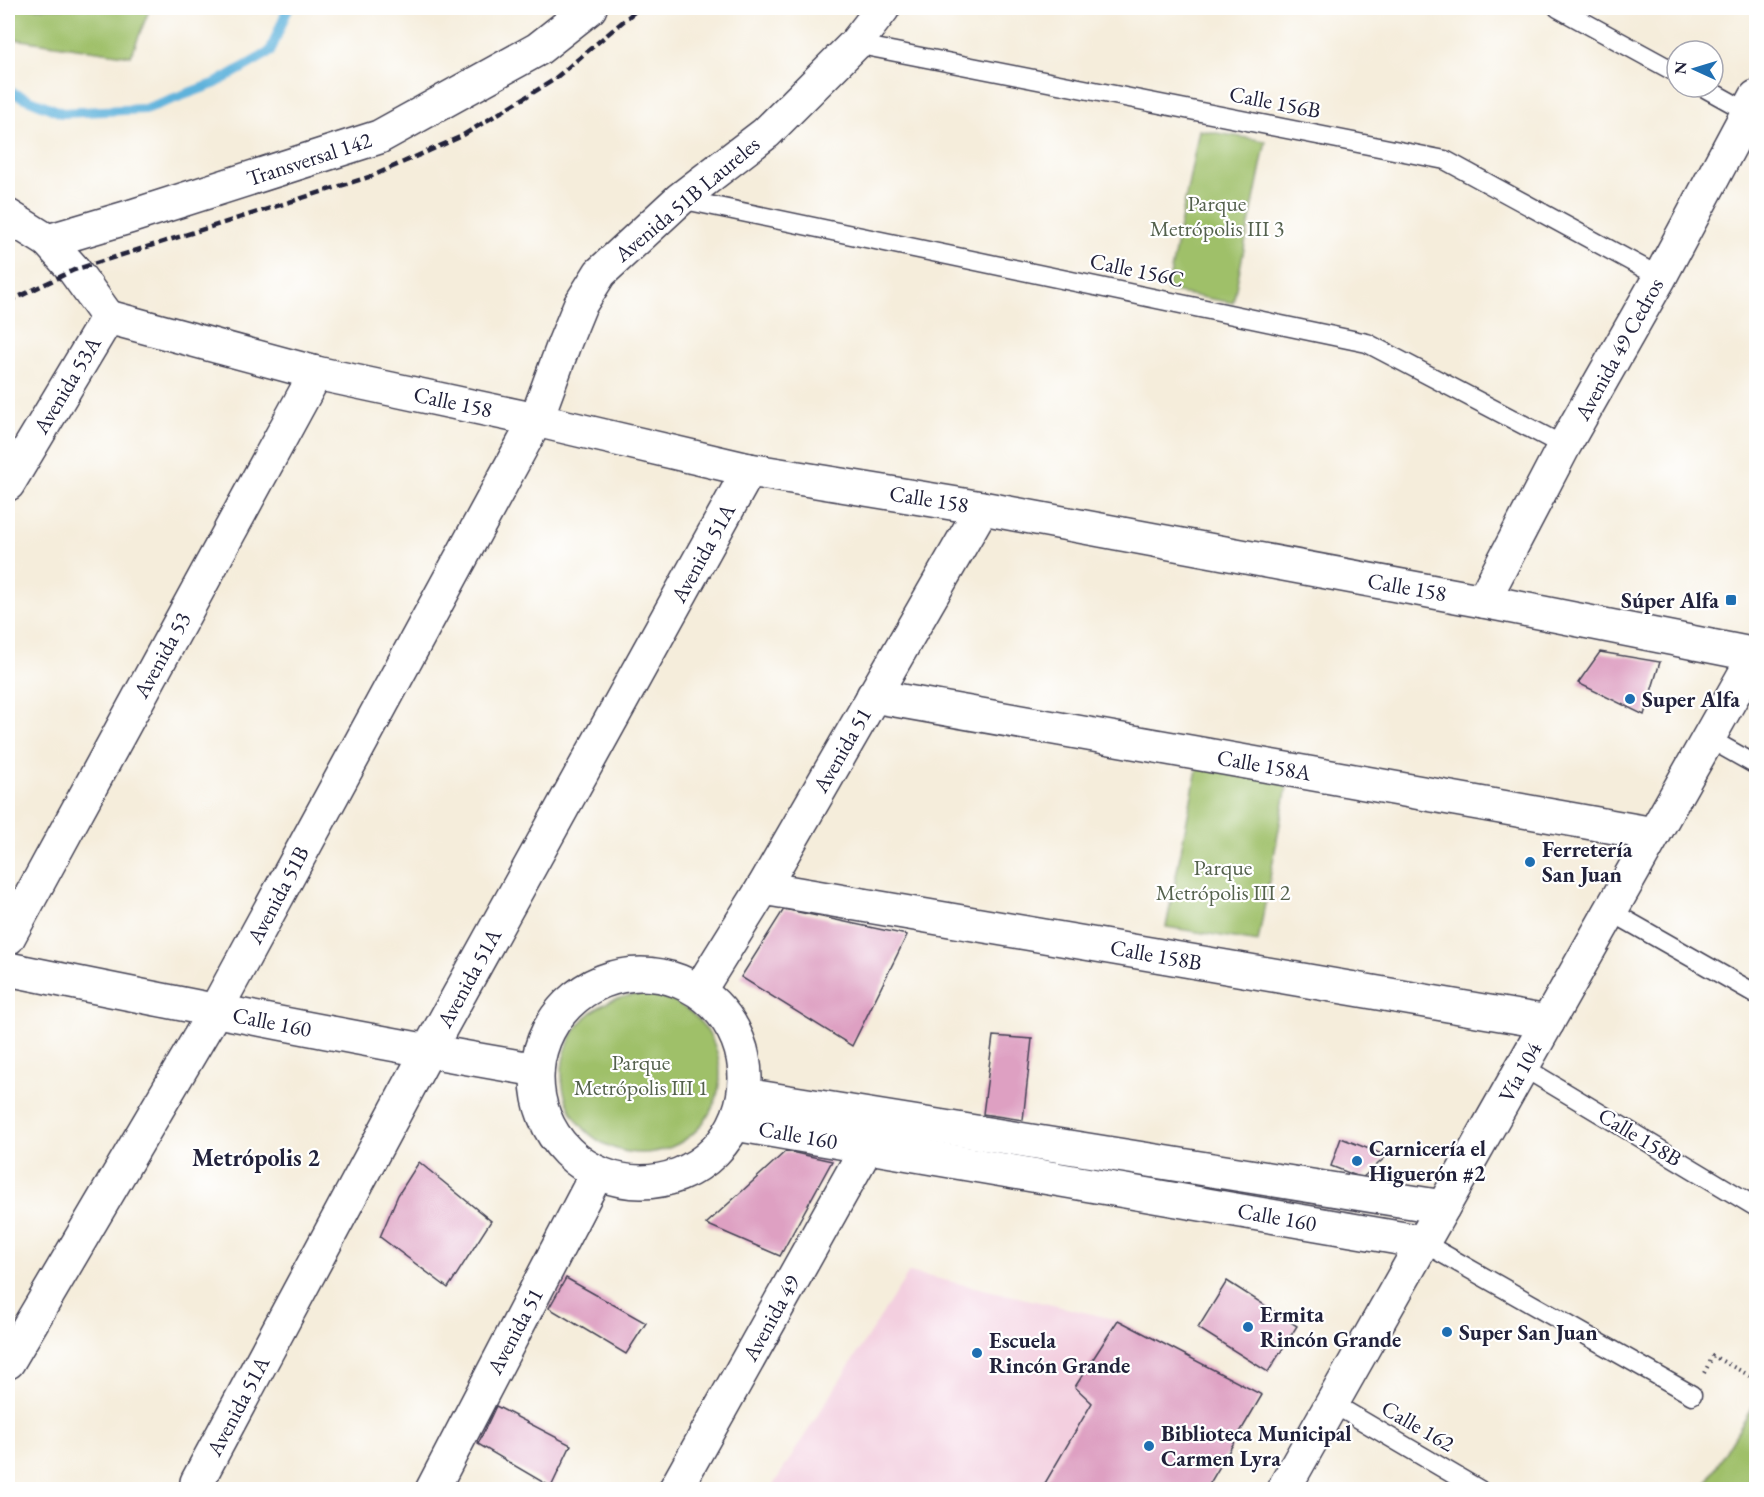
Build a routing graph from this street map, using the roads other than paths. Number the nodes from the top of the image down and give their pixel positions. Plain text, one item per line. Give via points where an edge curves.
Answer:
1 (590, 8) edge
2 (883, 8) edge
3 (1558, 8) edge
4 (855, 44) junction
5 (1665, 66) edge
6 (1725, 95) edge
7 (1752, 104) edge
8 (680, 200) junction
9 (8, 216) edge
10 (48, 241) junction
11 (1660, 277) junction
12 (108, 317) junction
13 (316, 373) junction
14 (536, 420) junction
15 (1564, 446) junction
16 (749, 470) junction
17 (8, 484) edge
18 (982, 508) junction
19 (1483, 601) junction
20 (1756, 655) edge
21 (873, 696) junction
22 (1708, 738) junction
23 (1756, 765) edge
24 (1654, 834) junction
25 (764, 888) junction
26 (1610, 911) junction
27 (8, 938) edge
28 (8, 969) edge
29 (699, 991) junction
30 (1756, 994) edge
31 (215, 1011) junction
32 (1548, 1022) junction
33 (428, 1052) junction
34 (1522, 1067) junction
35 (537, 1070) junction
36 (739, 1109) junction
37 (867, 1147) junction
38 (597, 1173) junction
39 (1443, 1207) junction
40 (1756, 1207) edge
41 (1422, 1242) junction
42 (8, 1362) edge
43 (1692, 1395) road end
44 (1332, 1403) junction
45 (196, 1490) edge
46 (432, 1490) edge
47 (675, 1490) edge
48 (1283, 1490) edge
49 (1480, 1490) edge

1 - 10 street, Transversal 142 via 538,49 379,137
2 - 4 street, Avenida 51B Laureles
3 - 5 lane
4 - 8 street, Avenida 51B Laureles via 766,133
4 - 11 lane, Calle 156B via 1445,160
6 - 7 lane
7 - 11 street, Avenida 49 Cedros
8 - 14 street, Avenida 51B Laureles via 600,273 580,305
8 - 15 lane, Calle 156C via 1367,343
9 - 10 street
10 - 12 street
11 - 15 street, Avenida 49 Cedros
12 - 13 street, Calle 158
12 - 17 street, Avenida 53A
13 - 14 street, Calle 158
13 - 27 street, Avenida 53
14 - 16 street, Calle 158
14 - 31 street, Avenida 51B
15 - 19 street, Avenida 49 Cedros
16 - 18 street, Calle 158
16 - 33 street, Avenida 51A
18 - 19 street, Calle 158
18 - 21 street, Avenida 51
19 - 20 street, Calle 158
20 - 22 street, Vía 104
21 - 24 street, Calle 158A
21 - 25 street, Avenida 51
22 - 23 lane
22 - 24 street, Vía 104
24 - 26 street, Vía 104
25 - 29 street, Avenida 51
25 - 32 street, Calle 158B
26 - 30 lane
26 - 32 street, Vía 104
28 - 31 street, Calle 160
29 - 35 street via 671,977 641,973 610,978 582,991 560,1013 544,1040
29 - 36 street via 721,1011 737,1036 745,1065
31 - 33 street, Calle 160
31 - 42 street, Avenida 51B
32 - 34 street, Vía 104
33 - 35 street, Calle 160
33 - 45 street, Avenida 51A via 202,1472
34 - 39 street, Vía 104
34 - 40 lane, Calle 158B
35 - 38 street via 539,1102 551,1131 571,1155
36 - 37 street, Calle 160
36 - 38 street via 720,1146 700,1164 676,1176 650,1182 623,1181
36 - 39 street, Calle 160
37 - 41 street, Calle 160
37 - 47 street, Avenida 49
38 - 46 street, Avenida 51
39 - 41 street, Vía 104
41 - 43 lane, Calle 160
41 - 44 street, Vía 104
44 - 48 street, Vía 104
44 - 49 lane, Calle 162

